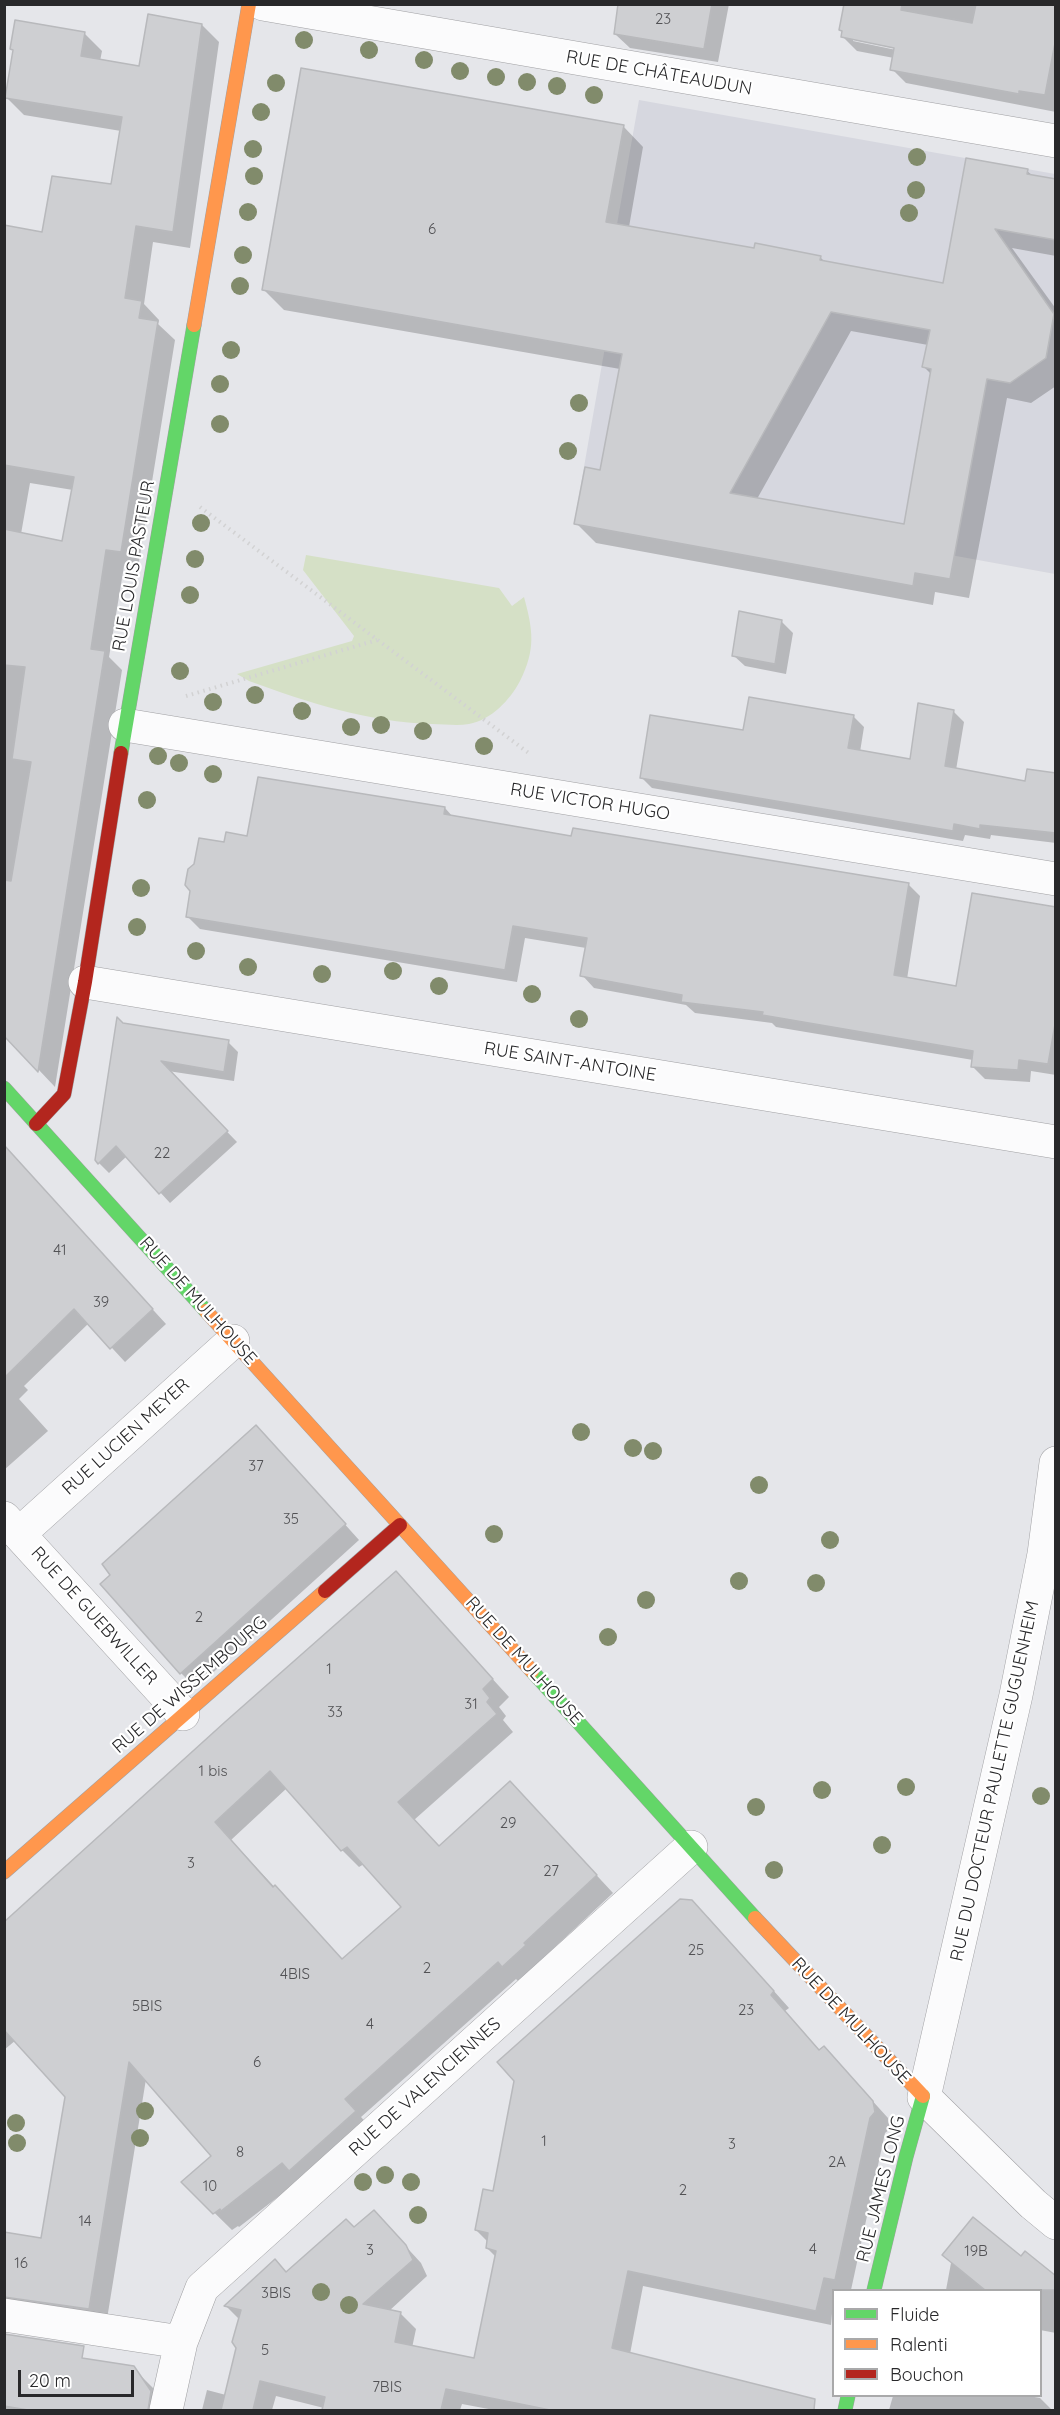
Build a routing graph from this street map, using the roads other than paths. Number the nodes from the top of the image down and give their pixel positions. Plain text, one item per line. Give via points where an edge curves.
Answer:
1 (249, 4) edge
2 (263, 4) edge
3 (1056, 141) edge
4 (125, 725) junction
5 (1056, 879) edge
6 (85, 982) junction
7 (4, 1088) edge
8 (36, 1124) junction
9 (1056, 1142) edge
10 (233, 1341) junction
11 (1056, 1463) edge
12 (12, 1526) edge
13 (400, 1526) junction
14 (183, 1714) junction
15 (691, 1847) junction
16 (4, 1872) edge
17 (924, 2097) junction
18 (1056, 2223) edge
19 (874, 2289) edge
20 (4, 2315) edge
21 (182, 2342) junction
22 (165, 2410) edge

1 - 4 street, RUE LOUIS PASTEUR
2 - 3 street, RUE DE CHÂTEAUDUN
4 - 5 street, RUE VICTOR HUGO
4 - 6 street, RUE LOUIS PASTEUR
6 - 8 street, RUE LOUIS PASTEUR via 64,1094
6 - 9 street, RUE SAINT-ANTOINE
7 - 8 street, RUE DE MULHOUSE
8 - 10 street, RUE DE MULHOUSE
10 - 12 street, RUE LUCIEN MEYER
10 - 13 street, RUE DE MULHOUSE
11 - 17 street, RUE DU DOCTEUR PAULETTE GUGUENHEIM via 1044,1554 1016,1695
12 - 14 street, RUE DE GUEBWILLER
13 - 14 street, RUE DE WISSEMBOURG
13 - 15 street, RUE DE MULHOUSE
14 - 16 street, RUE DE WISSEMBOURG
15 - 17 street, RUE DE MULHOUSE
15 - 21 street, RUE DE VALENCIENNES via 202,2288
17 - 18 street, RUE DE MULHOUSE
17 - 19 street, RUE JAMES LONG
20 - 21 street
21 - 22 street, RUE DE VALENCIENNES

